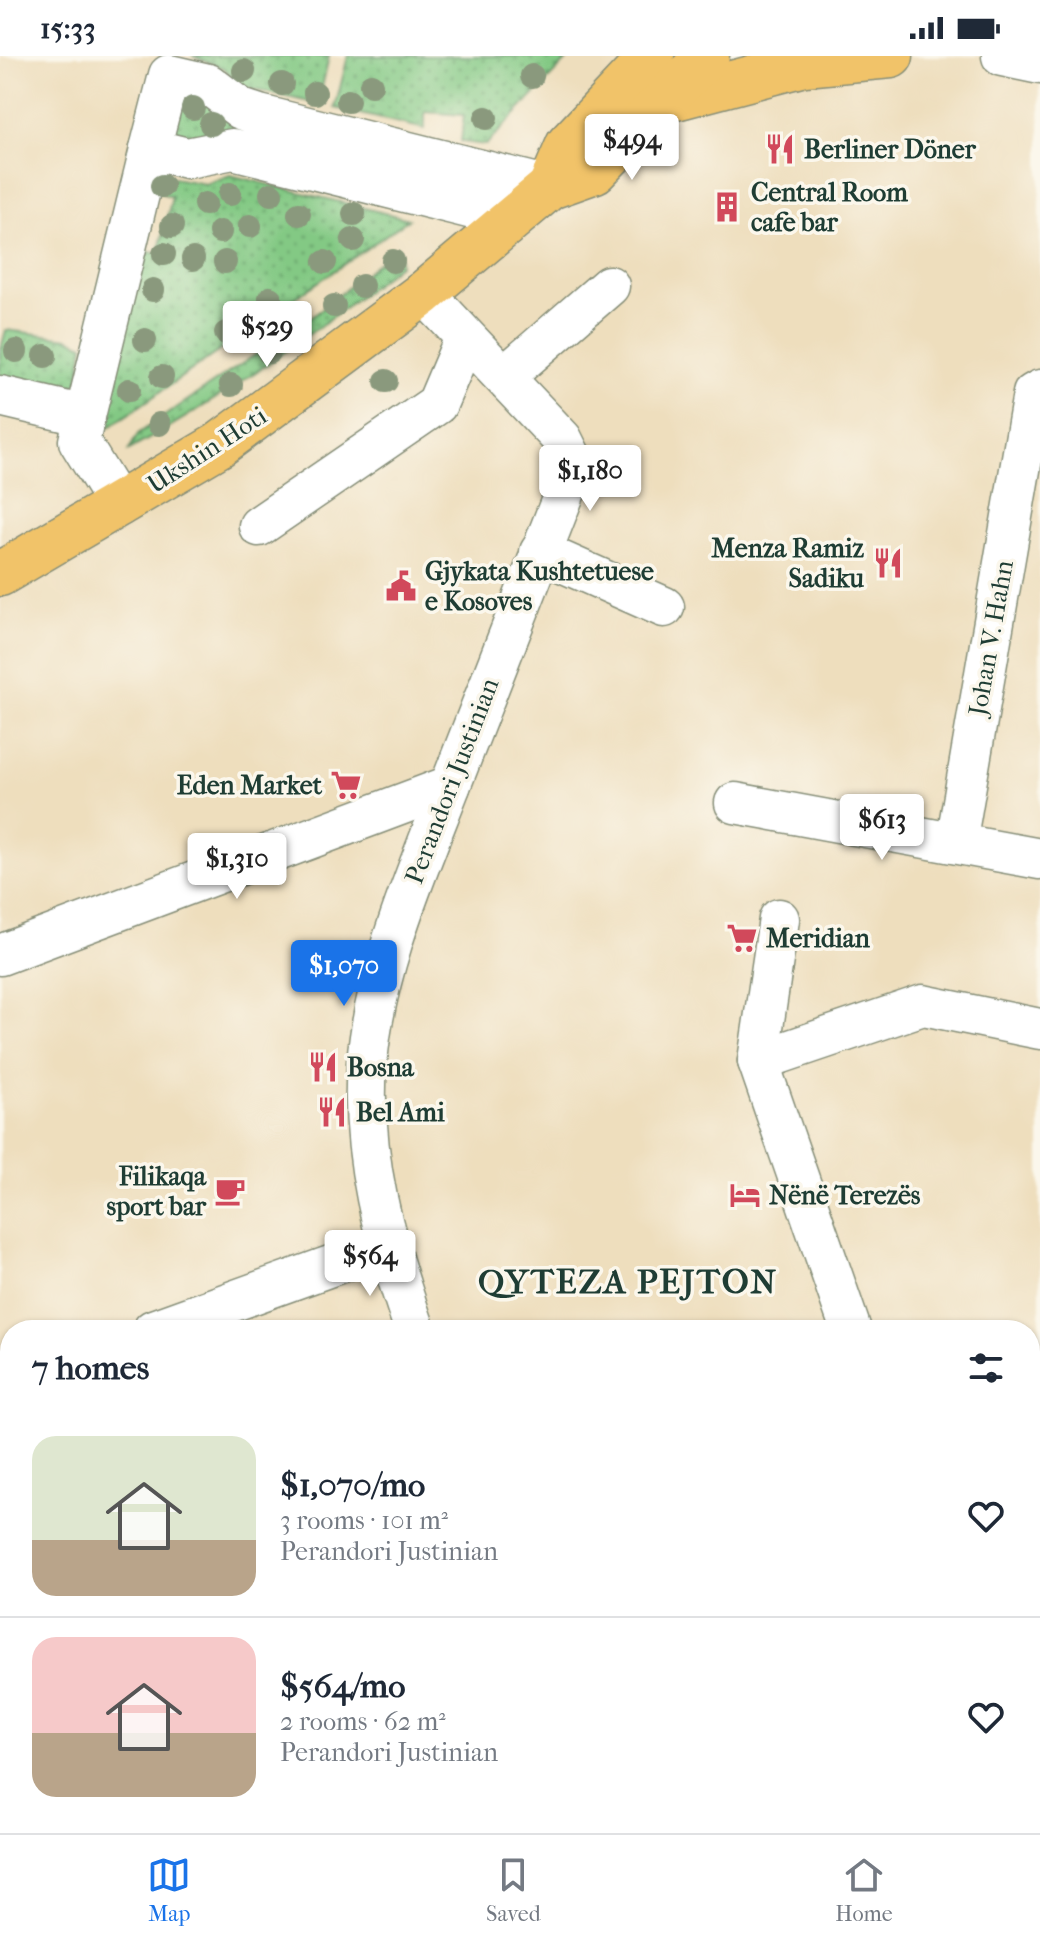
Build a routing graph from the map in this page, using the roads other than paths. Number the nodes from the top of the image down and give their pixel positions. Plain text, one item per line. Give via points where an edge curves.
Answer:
1 (652, 56) edge
2 (707, 56) edge
3 (891, 56) edge
4 (1002, 56) edge
5 (1040, 64) edge
6 (171, 65) edge
7 (666, 100) junction
8 (150, 149) junction
9 (550, 187) junction
10 (513, 219) junction
11 (609, 286) dead end
12 (424, 293) junction
13 (465, 338) junction
14 (504, 377) junction
15 (1040, 390) edge
16 (0, 396) edge
17 (85, 416) junction
18 (119, 506) junction
19 (259, 526) dead end
20 (540, 552) junction
21 (0, 574) edge
22 (664, 607) dead end
23 (450, 786) junction
24 (735, 803) dead end
25 (956, 843) junction
26 (1040, 859) edge
27 (779, 919) dead end
28 (0, 955) edge
29 (1040, 1029) edge
30 (758, 1061) junction
31 (386, 1246) junction
32 (181, 1320) edge
33 (412, 1320) edge
34 (848, 1320) edge

1 - 9 main road, Ukshin Hoti via 568,145
2 - 7 main road, Ukshin Hoti
3 - 7 main road via 804,64
4 - 5 street
6 - 8 street
6 - 9 street via 259,115
7 - 9 main road, Ukshin Hoti via 595,171
8 - 10 street via 187,158 233,149
8 - 17 street
9 - 10 main road, Ukshin Hoti
10 - 12 main road, Ukshin Hoti
11 - 14 street
12 - 13 street, Perandori Justinian
12 - 18 main road, Ukshin Hoti via 219,445
13 - 14 street, Perandori Justinian
13 - 19 street via 437,404
14 - 20 street, Perandori Justinian via 562,439 573,461
15 - 25 street, Johan V. Hahn via 1033,394
16 - 17 street
17 - 18 street via 79,441
18 - 21 main road, Ukshin Hoti
20 - 22 street
20 - 23 street, Perandori Justinian
23 - 28 street
23 - 31 street, Perandori Justinian via 391,950 367,1063 374,1183
24 - 25 street
25 - 26 street
27 - 30 street
29 - 30 street via 923,1005
30 - 34 street
31 - 32 street
31 - 33 street, Perandori Justinian

